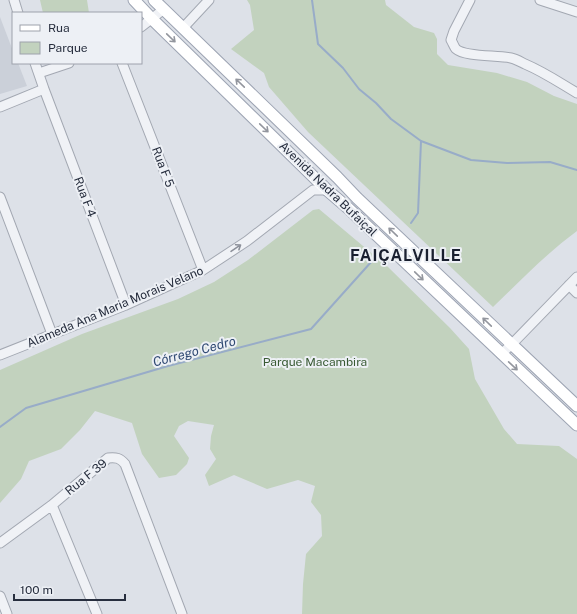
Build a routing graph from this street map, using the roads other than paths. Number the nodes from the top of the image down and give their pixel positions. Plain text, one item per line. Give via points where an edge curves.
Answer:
1 (14, 0) edge
2 (134, 0) edge
3 (154, 0) edge
4 (209, 0) edge
5 (470, 0) edge
6 (540, 0) edge
7 (164, 9) junction
8 (18, 12) edge
9 (577, 12) edge
10 (152, 19) junction
11 (142, 26) edge
12 (183, 28) junction
13 (35, 64) edge
14 (66, 64) edge
15 (122, 64) edge
16 (38, 73) junction
17 (44, 89) junction
18 (577, 92) edge
19 (0, 107) edge
20 (327, 190) junction
21 (0, 197) edge
22 (203, 270) junction
23 (577, 277) edge
24 (569, 285) junction
25 (577, 293) edge
26 (126, 304) junction
27 (52, 334) junction
28 (511, 345) junction
29 (501, 354) junction
30 (0, 355) edge
31 (577, 406) edge
32 (577, 425) edge
33 (52, 505) junction
34 (0, 543) edge
35 (0, 596) edge
36 (7, 614) edge
37 (97, 614) edge
38 (182, 614) edge

1 - 8 street
2 - 10 main road, Avenida Nadra Bufaiçal
3 - 7 main road, Avenida Nadra Bufaiçal
4 - 12 street
5 - 18 street via 451,40 456,48 472,54 513,58
6 - 9 street
7 - 10 street
7 - 12 main road, Avenida Nadra Bufaiçal
10 - 11 street
10 -> 20 main road, Avenida Nadra Bufaiçal
28 -> 12 main road, Avenida Nadra Bufaiçal
13 - 16 street, Rua F 4
14 - 16 street
15 - 22 street, Rua F 5
16 - 17 street, Rua F 4
17 - 19 street
17 - 26 street, Rua F 4
22 -> 20 street, Alameda Ana Maria Morais Velano via 247,241 313,190
20 -> 29 main road, Avenida Nadra Bufaiçal
21 - 27 street
22 - 26 street, Alameda Ana Maria Morais Velano
23 - 24 street
24 - 25 street
24 - 28 street
26 - 27 street, Alameda Ana Maria Morais Velano
27 - 30 street, Alameda Ana Maria Morais Velano
28 - 29 street
28 - 31 main road, Avenida Nadra Bufaiçal
29 -> 32 main road, Avenida Nadra Bufaiçal
33 - 34 street
33 - 37 street
33 - 38 street, Rua F 39 via 108,458 121,459
35 - 36 street

